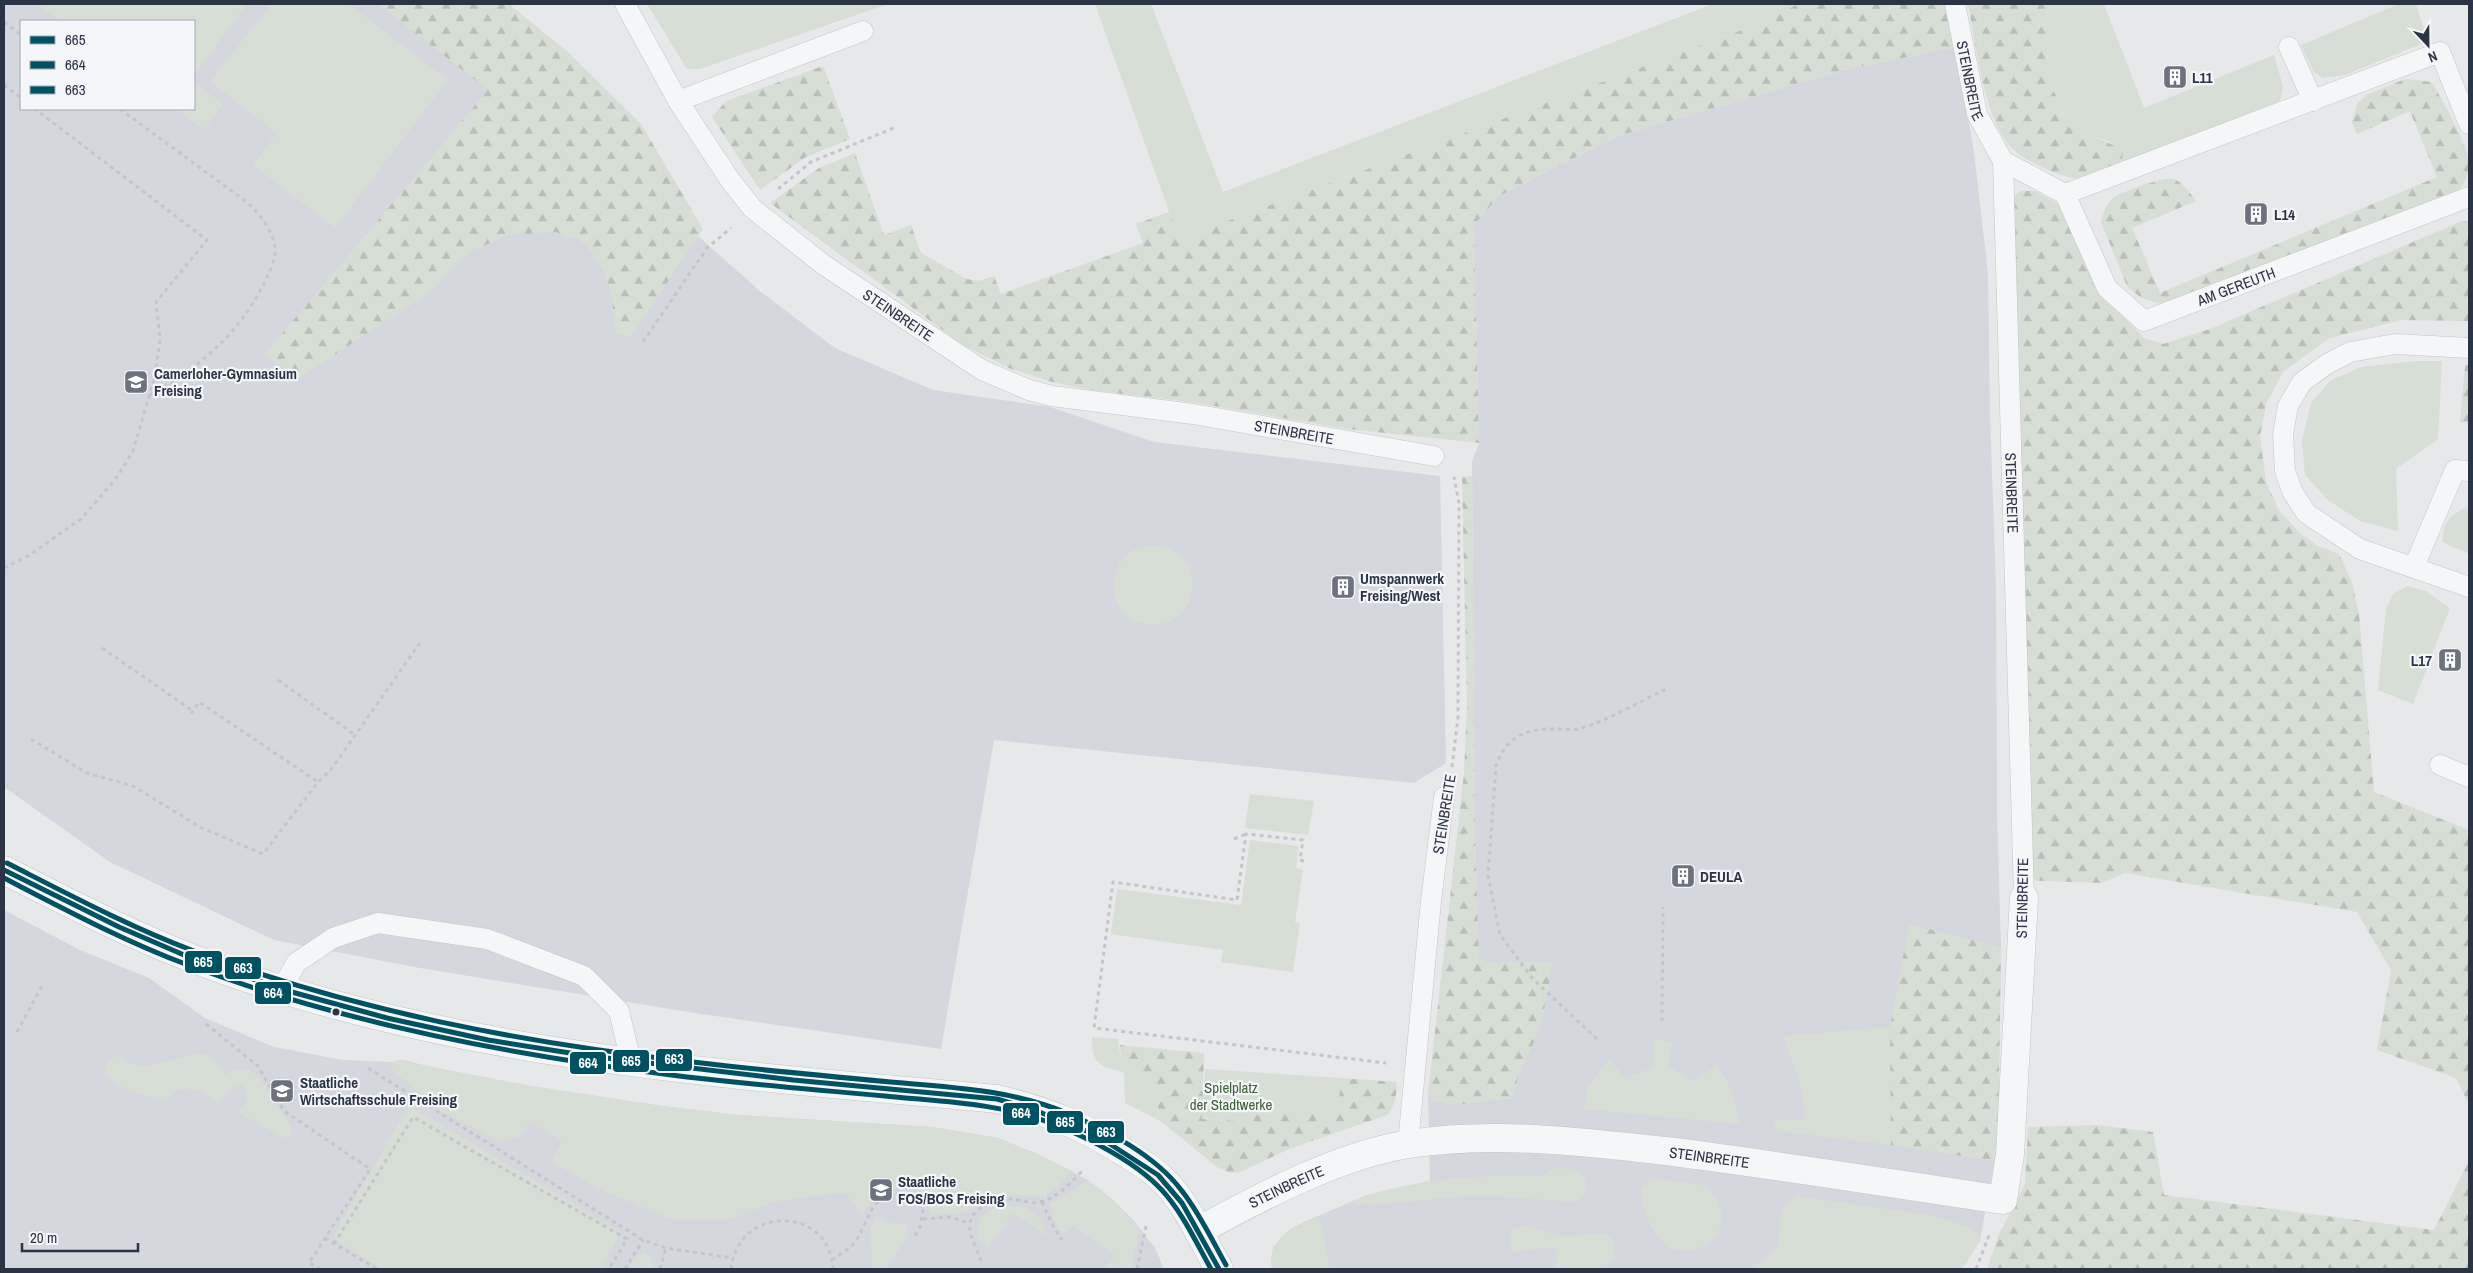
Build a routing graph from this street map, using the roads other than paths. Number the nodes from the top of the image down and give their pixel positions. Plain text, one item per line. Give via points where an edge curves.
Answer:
1 (625, 4) edge
2 (1954, 4) edge
3 (862, 31) dead end
4 (2289, 47) dead end
5 (678, 101) junction
6 (2313, 101) junction
7 (2469, 124) edge
8 (2003, 160) junction
9 (2065, 194) junction
10 (2469, 196) edge
11 (2469, 348) edge
12 (1434, 456) road end
13 (2469, 471) edge
14 (2414, 567) junction
15 (2469, 587) edge
16 (2440, 765) dead end
17 (2469, 777) edge
18 (1444, 797) road end
19 (4, 870) edge
20 (2024, 898) joint
21 (282, 989) junction
22 (627, 1063) junction
23 (1408, 1144) junction
24 (1198, 1231) junction
25 (1219, 1269) edge

1 - 5 lane, STEINBREITE
2 - 8 lane, STEINBREITE via 1977,114
3 - 5 lane
4 - 6 lane
5 - 12 lane, STEINBREITE via 753,209 824,265 982,370 1052,396 1193,414
6 - 7 lane via 2440,52
6 - 9 lane
8 - 9 lane
8 - 20 lane, STEINBREITE
9 - 10 lane, AM GEREUTH via 2107,288 2144,321
11 - 14 lane via 2395,344 2350,352 2302,382 2288,406 2283,434 2285,471 2293,493 2307,514 2360,549
13 - 14 lane via 2455,470
14 - 15 lane
16 - 17 lane
18 - 23 lane, STEINBREITE
19 - 21 street via 133,934
20 - 23 street, STEINBREITE via 2010,1154 2003,1200 1746,1161 1553,1139 1474,1138
21 - 22 street via 360,1012 440,1030
21 - 22 lane via 296,963 333,938 378,923 488,940 584,976 620,1011 628,1050
22 - 24 street via 997,1099 1039,1109 1104,1138 1152,1171 1172,1190
23 - 24 street, STEINBREITE via 1363,1156 1280,1188
24 - 25 street

